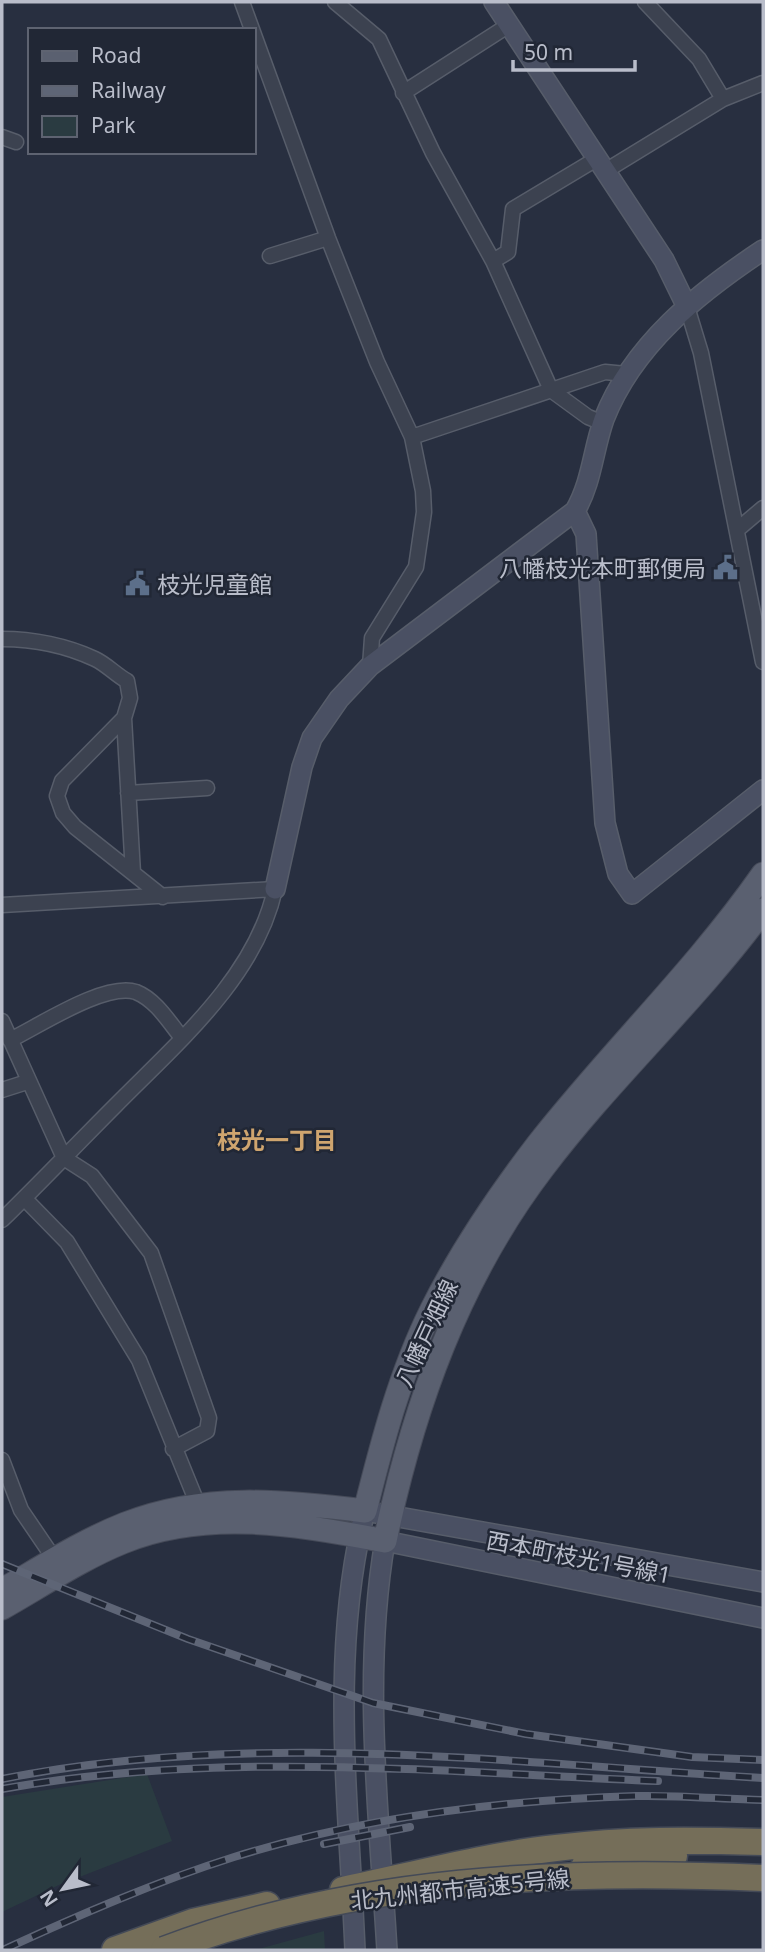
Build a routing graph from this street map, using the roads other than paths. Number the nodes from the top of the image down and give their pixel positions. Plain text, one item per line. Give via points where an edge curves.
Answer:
1 (242, 2) edge
2 (335, 2) edge
3 (494, 2) edge
4 (645, 2) edge
5 (509, 25) junction
6 (252, 28) edge
7 (256, 40) edge
8 (763, 83) edge
9 (403, 93) junction
10 (723, 99) junction
11 (2, 137) edge
12 (16, 142) dead end
13 (603, 164) junction
14 (328, 237) junction
15 (763, 250) edge
16 (270, 256) dead end
17 (493, 261) junction
18 (687, 307) junction
19 (626, 374) junction
20 (551, 390) junction
21 (603, 423) junction
22 (412, 437) junction
23 (763, 508) edge
24 (575, 511) junction
25 (737, 530) junction
26 (2, 639) edge
27 (763, 662) edge
28 (370, 666) junction
29 (124, 718) junction
30 (207, 788) dead end
31 (763, 790) edge
32 (128, 793) junction
33 (133, 873) junction
34 (763, 874) edge
35 (275, 889) junction
36 (163, 897) junction
37 (2, 905) edge
38 (763, 910) edge
39 (2, 1021) edge
40 (182, 1038) junction
41 (10, 1040) junction
42 (27, 1082) junction
43 (2, 1090) edge
44 (64, 1158) junction
45 (24, 1198) junction
46 (2, 1220) edge
47 (173, 1448) junction
48 (2, 1460) edge
49 (198, 1505) junction
50 (365, 1511) junction
51 (391, 1515) junction
52 (358, 1536) junction
53 (386, 1541) junction
54 (55, 1560) junction
55 (763, 1582) edge
56 (2, 1590) edge
57 (2, 1608) edge
58 (763, 1618) edge
59 (763, 1842) edge
60 (671, 1848) junction
61 (763, 1854) edge
62 (763, 1878) edge
63 (383, 1891) junction
64 (353, 1897) junction
65 (195, 1940) edge
66 (115, 1950) edge
67 (164, 1950) edge
68 (355, 1950) edge
69 (387, 1950) edge

1 - 6 street
2 - 9 street via 379,38
3 - 5 street
4 - 10 street via 699,60
5 - 9 street
5 - 13 street
7 - 14 street
8 - 10 street
9 - 17 street
10 - 13 street
11 - 12 street
13 - 17 street via 513,209 508,252
13 - 18 street via 664,260
14 - 16 street
14 - 22 street
15 - 18 street
17 - 20 street
18 - 19 street
18 - 25 street
19 - 20 street via 606,372
19 - 21 street
20 - 21 street
20 - 22 street
21 - 24 street via 586,491
22 - 28 street via 424,512 416,567 372,638
23 - 25 street
24 - 28 street
24 - 31 street via 586,534 605,823 618,874 632,894
25 - 27 street
26 - 29 street via 38,641 96,659 127,681 130,698
28 - 35 street via 312,738
29 - 32 street
29 - 33 street via 62,781 57,796 75,827
30 - 32 street
32 - 33 street
33 - 36 street
34 - 50 main road, 八幡戸畑線 via 716,936 538,1144 484,1222 418,1340 391,1414
35 - 36 street
35 - 40 street via 270,915 243,962
36 - 37 street
38 - 51 main road, 八幡戸畑線 via 566,1139 500,1231 468,1289 423,1395
39 - 41 street
40 - 41 street via 154,1004 135,992 103,993
40 - 44 street
41 - 42 street
42 - 43 street
42 - 44 street
44 - 45 street
44 - 47 street via 92,1177 151,1253 209,1419 206,1431
45 - 46 street
45 - 47 street via 67,1242 139,1360
47 - 49 street
48 - 54 street via 21,1510
49 - 50 main road via 257,1500
49 - 54 main road via 123,1525
50 - 51 street, 西本町枝光1号線1
50 - 52 street
51 - 53 main road, 八幡戸畑線
51 - 55 street, 西本町枝光1号線1
52 - 53 main road
52 - 57 main road via 247,1522 175,1527 109,1547
52 - 64 street via 343,1671
53 - 58 street, 西本町枝光1号線1
53 - 63 street, 八幡戸畑線 via 376,1608 374,1670
54 - 56 main road
59 - 60 highway
60 - 61 highway
60 - 63 highway via 519,1876
62 - 67 highway, 北九州都市高速5号線, bridge via 654,1873 478,1882 301,1910
63 - 64 highway
63 - 69 street, 八幡戸畑線
64 - 65 highway via 249,1931
64 - 68 street
65 - 66 highway

